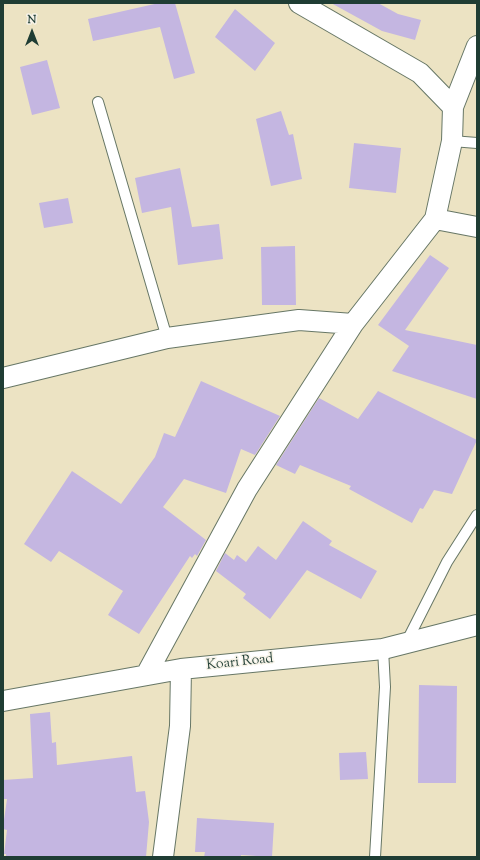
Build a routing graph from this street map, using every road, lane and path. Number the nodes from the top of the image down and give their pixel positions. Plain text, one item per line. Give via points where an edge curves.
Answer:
1 (299, 3) edge
2 (477, 46) edge
3 (98, 102) dead end
4 (453, 107) junction
5 (452, 141) junction
6 (477, 143) edge
7 (435, 218) junction
8 (477, 227) edge
9 (353, 324) junction
10 (167, 338) junction
11 (3, 378) edge
12 (477, 515) edge
13 (477, 625) edge
14 (406, 643) junction
15 (383, 649) junction
16 (181, 669) junction
17 (146, 675) junction
18 (3, 701) edge
19 (163, 857) edge
20 (375, 857) edge

1 - 4 street via 420,73
2 - 4 street
3 - 10 lane
4 - 5 street
5 - 6 lane
5 - 7 street
7 - 8 street
7 - 9 street
9 - 10 street via 299,320
9 - 17 street via 247,489
10 - 11 street
12 - 14 lane via 447,562
13 - 14 street, Koari Road
14 - 15 street, Koari Road
15 - 16 street, Koari Road
15 - 20 lane via 385,687 382,765
16 - 17 street, Koari Road
16 - 19 street via 180,726
17 - 18 street, Koari Road

